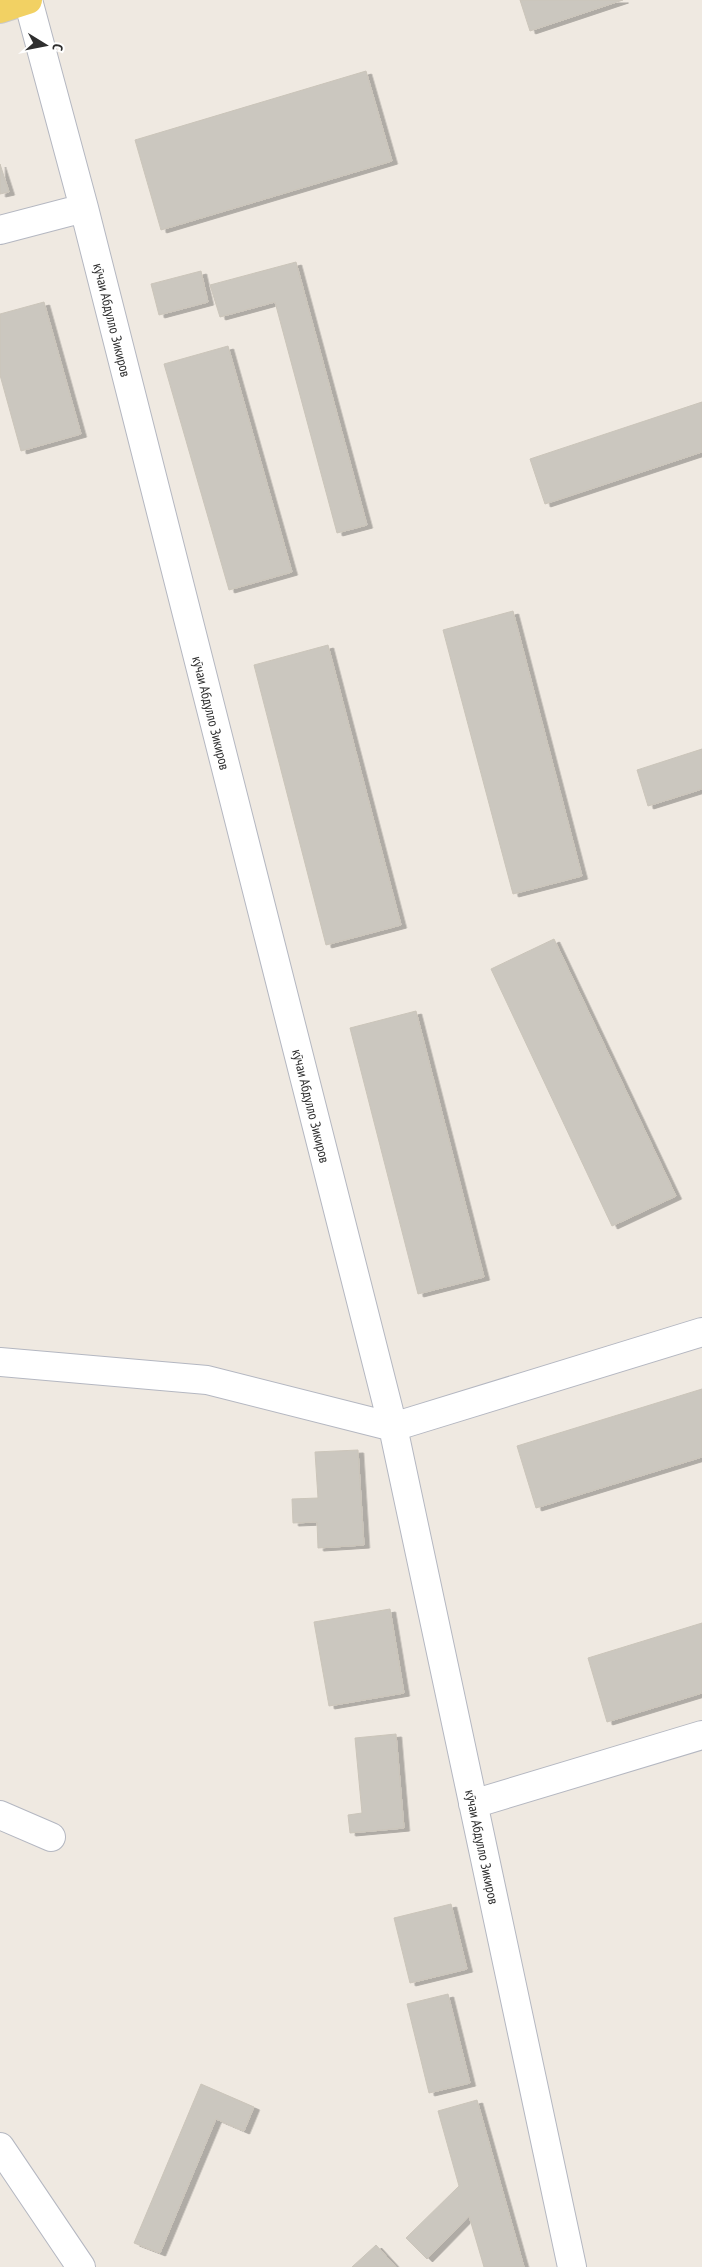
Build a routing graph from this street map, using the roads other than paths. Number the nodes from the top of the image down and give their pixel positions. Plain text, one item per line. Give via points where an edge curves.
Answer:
1 (28, 0) edge
2 (0, 9) edge
3 (84, 208) junction
4 (0, 230) edge
5 (702, 1332) edge
6 (0, 1362) edge
7 (392, 1427) junction
8 (702, 1735) edge
9 (473, 1804) junction
10 (0, 1815) edge
11 (51, 1837) dead end
12 (0, 2147) edge
13 (81, 2267) edge
14 (572, 2267) edge

1 - 2 main road
1 - 3 street, кӯчаи Абдулло Зикиров
3 - 4 street
3 - 7 street, кӯчаи Абдулло Зикиров
5 - 7 street
6 - 7 street via 208,1380
7 - 9 street, кӯчаи Абдулло Зикиров
8 - 9 street
9 - 14 street, кӯчаи Абдулло Зикиров
10 - 11 street
12 - 13 street

